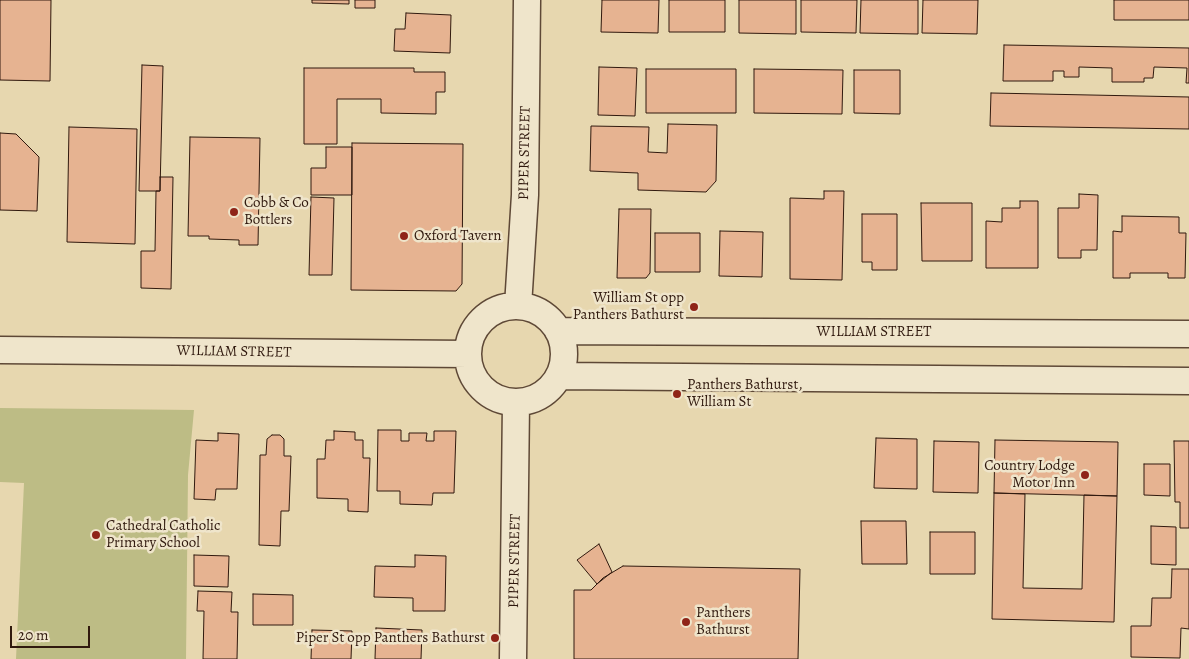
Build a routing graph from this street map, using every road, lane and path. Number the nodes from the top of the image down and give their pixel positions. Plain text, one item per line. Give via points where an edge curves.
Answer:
1 (527, 0) edge
2 (518, 306) junction
3 (558, 331) junction
4 (1189, 334) edge
5 (0, 350) edge
6 (468, 354) junction
7 (559, 376) junction
8 (1189, 381) edge
9 (516, 402) junction
10 (513, 659) edge

1 - 2 street, PIPER STREET via 525,195
2 - 3 street via 548,318
2 - 6 street via 502,308 483,320 470,339
3 - 4 street, WILLIAM STREET
3 - 7 street via 564,353
5 - 6 street, WILLIAM STREET
6 - 9 street via 470,367 482,388 504,400
7 - 8 street
7 - 9 street via 541,395
9 - 10 street, PIPER STREET

